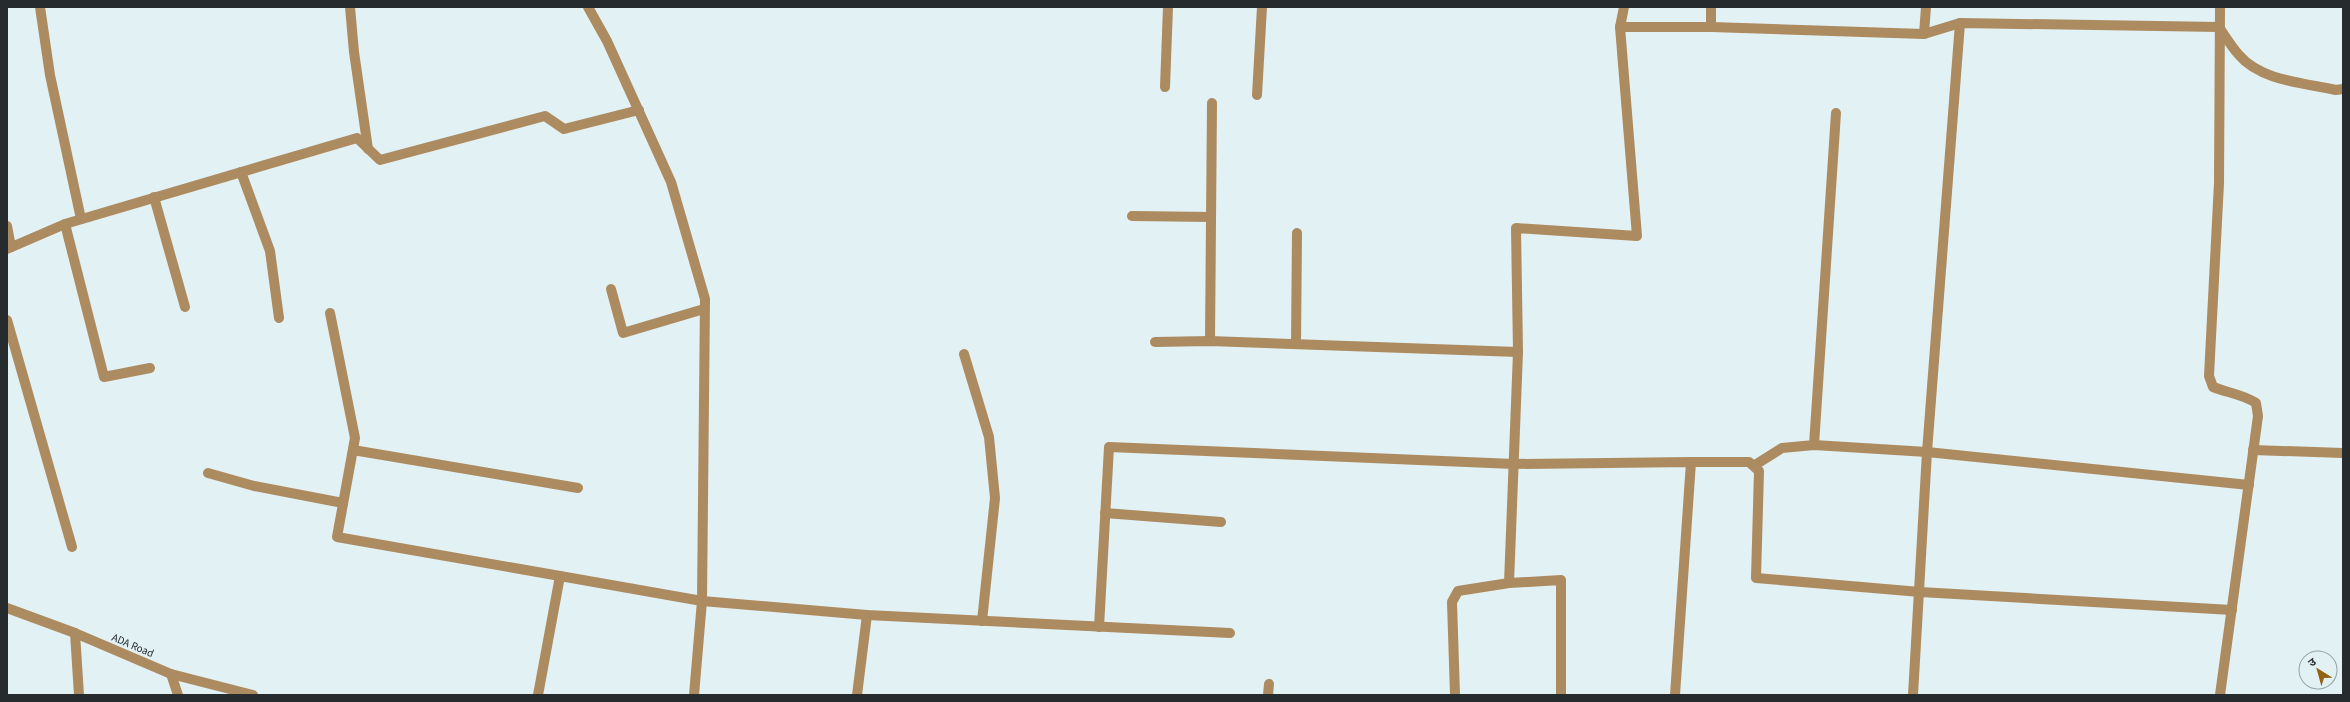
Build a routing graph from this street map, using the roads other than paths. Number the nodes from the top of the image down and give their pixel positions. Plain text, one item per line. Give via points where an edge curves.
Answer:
1 (40, 7) edge
2 (350, 7) edge
3 (588, 7) edge
4 (1168, 7) edge
5 (1262, 7) edge
6 (1624, 7) edge
7 (1711, 7) edge
8 (1926, 7) edge
9 (2220, 7) edge
10 (1960, 23) junction
11 (1620, 27) junction
12 (1711, 27) junction
13 (2219, 27) junction
14 (1924, 34) junction
15 (1165, 87) dead end
16 (2343, 88) edge
17 (1257, 95) dead end
18 (1212, 102) dead end
19 (639, 110) junction
20 (1836, 113) dead end
21 (368, 149) junction
22 (241, 172) junction
23 (154, 197) junction
24 (1132, 216) dead end
25 (1211, 217) junction
26 (82, 219) junction
27 (65, 224) junction
28 (7, 226) edge
29 (1297, 234) dead end
30 (9, 248) edge
31 (611, 289) dead end
32 (185, 307) dead end
33 (704, 309) junction
34 (330, 313) dead end
35 (280, 318) dead end
36 (7, 320) edge
37 (1210, 341) junction
38 (1155, 342) dead end
39 (1296, 343) junction
40 (1518, 352) junction
41 (964, 354) dead end
42 (150, 368) dead end
43 (1814, 445) junction
44 (353, 450) junction
45 (2253, 450) junction
46 (1927, 452) junction
47 (2343, 453) edge
48 (1691, 462) junction
49 (1514, 464) junction
50 (1755, 465) junction
51 (208, 473) dead end
52 (2249, 485) junction
53 (578, 488) dead end
54 (344, 503) junction
55 (1105, 514) junction
56 (1222, 522) dead end
57 (72, 547) dead end
58 (560, 576) junction
59 (1509, 583) junction
60 (1920, 592) junction
61 (702, 601) junction
62 (7, 608) edge
63 (2232, 610) junction
64 (867, 614) junction
65 (982, 621) junction
66 (1099, 627) junction
67 (75, 633) junction
68 (1230, 633) dead end
69 (171, 674) junction
70 (1269, 684) dead end
71 (79, 695) edge
72 (178, 695) edge
73 (253, 695) edge
74 (538, 695) edge
75 (694, 695) edge
76 (857, 695) edge
77 (1268, 695) edge
78 (1455, 695) edge
79 (1561, 695) edge
80 (1676, 695) edge
81 (1913, 695) edge
82 (2220, 695) edge

1 - 26 street via 50,75
2 - 21 street
3 - 19 street
4 - 15 street
5 - 17 street
6 - 11 street
7 - 12 street
8 - 14 street
9 - 13 street
10 - 13 street
10 - 14 street
10 - 46 street
11 - 12 street
11 - 40 street via 1637,236 1516,228
12 - 14 street
13 - 16 street via 2239,55 2254,67 2276,77 2336,90
13 - 45 street via 2219,183 2209,376 2213,387 2226,392 2244,394 2256,402 2258,416
18 - 25 street
19 - 21 street via 564,129 545,116 380,160
19 - 33 street via 671,182 705,299
20 - 43 street
21 - 22 street via 357,138
22 - 23 street
22 - 35 street via 270,251
23 - 26 street
23 - 32 street
24 - 25 street
25 - 37 street
26 - 27 street
27 - 30 street
27 - 42 street via 104,377
28 - 30 street
29 - 39 street
31 - 33 street via 623,333
33 - 61 street
34 - 44 street via 355,438
36 - 57 street
37 - 38 street
37 - 39 street
39 - 40 street
40 - 49 street
41 - 65 street via 989,437 995,498
43 - 46 street
43 - 50 street via 1782,448
44 - 53 street
44 - 54 street
45 - 47 street
45 - 52 street
46 - 52 street
46 - 60 street
48 - 49 street
48 - 50 street via 1748,462
48 - 80 street
49 - 55 street via 1109,447
49 - 59 street
50 - 60 street via 1759,471 1756,578
51 - 54 street via 254,486
52 - 63 street
54 - 58 street via 337,538
55 - 56 street
55 - 66 street
58 - 61 street
58 - 74 street
59 - 78 street via 1458,591 1452,602
59 - 79 street via 1561,580
60 - 63 street
60 - 81 street
61 - 64 street
61 - 75 street
62 - 67 street, ADA Road
63 - 82 street
64 - 65 street
64 - 76 street
65 - 66 street
66 - 68 street
67 - 69 street, ADA Road
67 - 71 street
69 - 72 street
69 - 73 street, ADA Road
70 - 77 street

